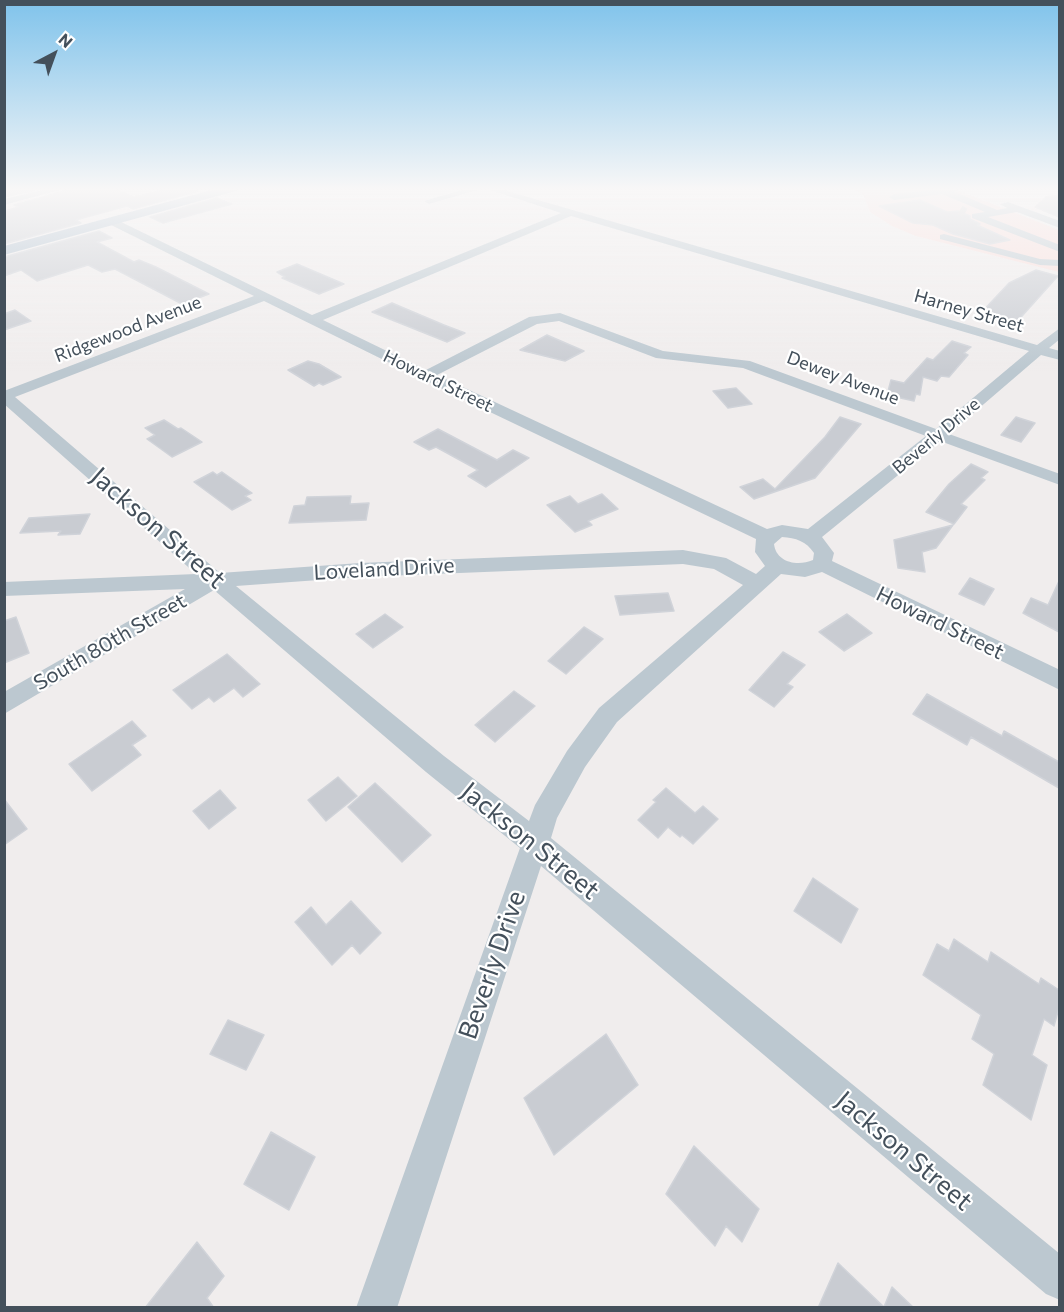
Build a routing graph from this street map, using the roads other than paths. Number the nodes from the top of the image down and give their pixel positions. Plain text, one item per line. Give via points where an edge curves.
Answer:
1 (169, 249) edge
2 (481, 249) edge
3 (698, 249) edge
4 (991, 249) edge
5 (1059, 263) edge
6 (265, 296) junction
7 (313, 319) junction
8 (1059, 332) edge
9 (1037, 349) junction
10 (1059, 356) edge
11 (426, 375) junction
12 (4, 396) edge
13 (938, 435) junction
14 (1059, 480) edge
15 (768, 537) junction
16 (810, 537) junction
17 (822, 564) junction
18 (768, 574) junction
19 (216, 580) junction
20 (4, 589) edge
21 (1059, 681) edge
22 (4, 704) edge
23 (534, 842) junction
24 (1059, 1280) edge
25 (376, 1308) edge

1 - 6 street, Howard Street
2 - 7 street
3 - 9 street, Harney Street
4 - 5 street
6 - 7 street, Howard Street
6 - 12 street, Ridgewood Avenue
7 - 11 street, Howard Street
8 - 9 street, Beverly Drive
9 - 10 street, Harney Street
9 - 13 street, Beverly Drive
11 - 13 street, Dewey Avenue via 534,320 564,318 661,355 745,363
11 - 15 street, Howard Street
12 - 19 street, Jackson Street
13 - 14 street, Dewey Avenue
13 - 16 street, Beverly Drive
15 - 16 street via 791,531
15 - 18 street via 764,542
16 - 17 street via 824,553
17 - 18 street, Loveland Drive via 808,570
17 - 21 street, Howard Street
18 - 19 street, Loveland Drive via 683,557
18 - 23 street, Beverly Drive via 608,715 576,759
19 - 20 street, Loveland Drive
19 - 22 street, South 80th Street
19 - 23 street, Jackson Street
23 - 24 street, Jackson Street
23 - 25 street, Beverly Drive

